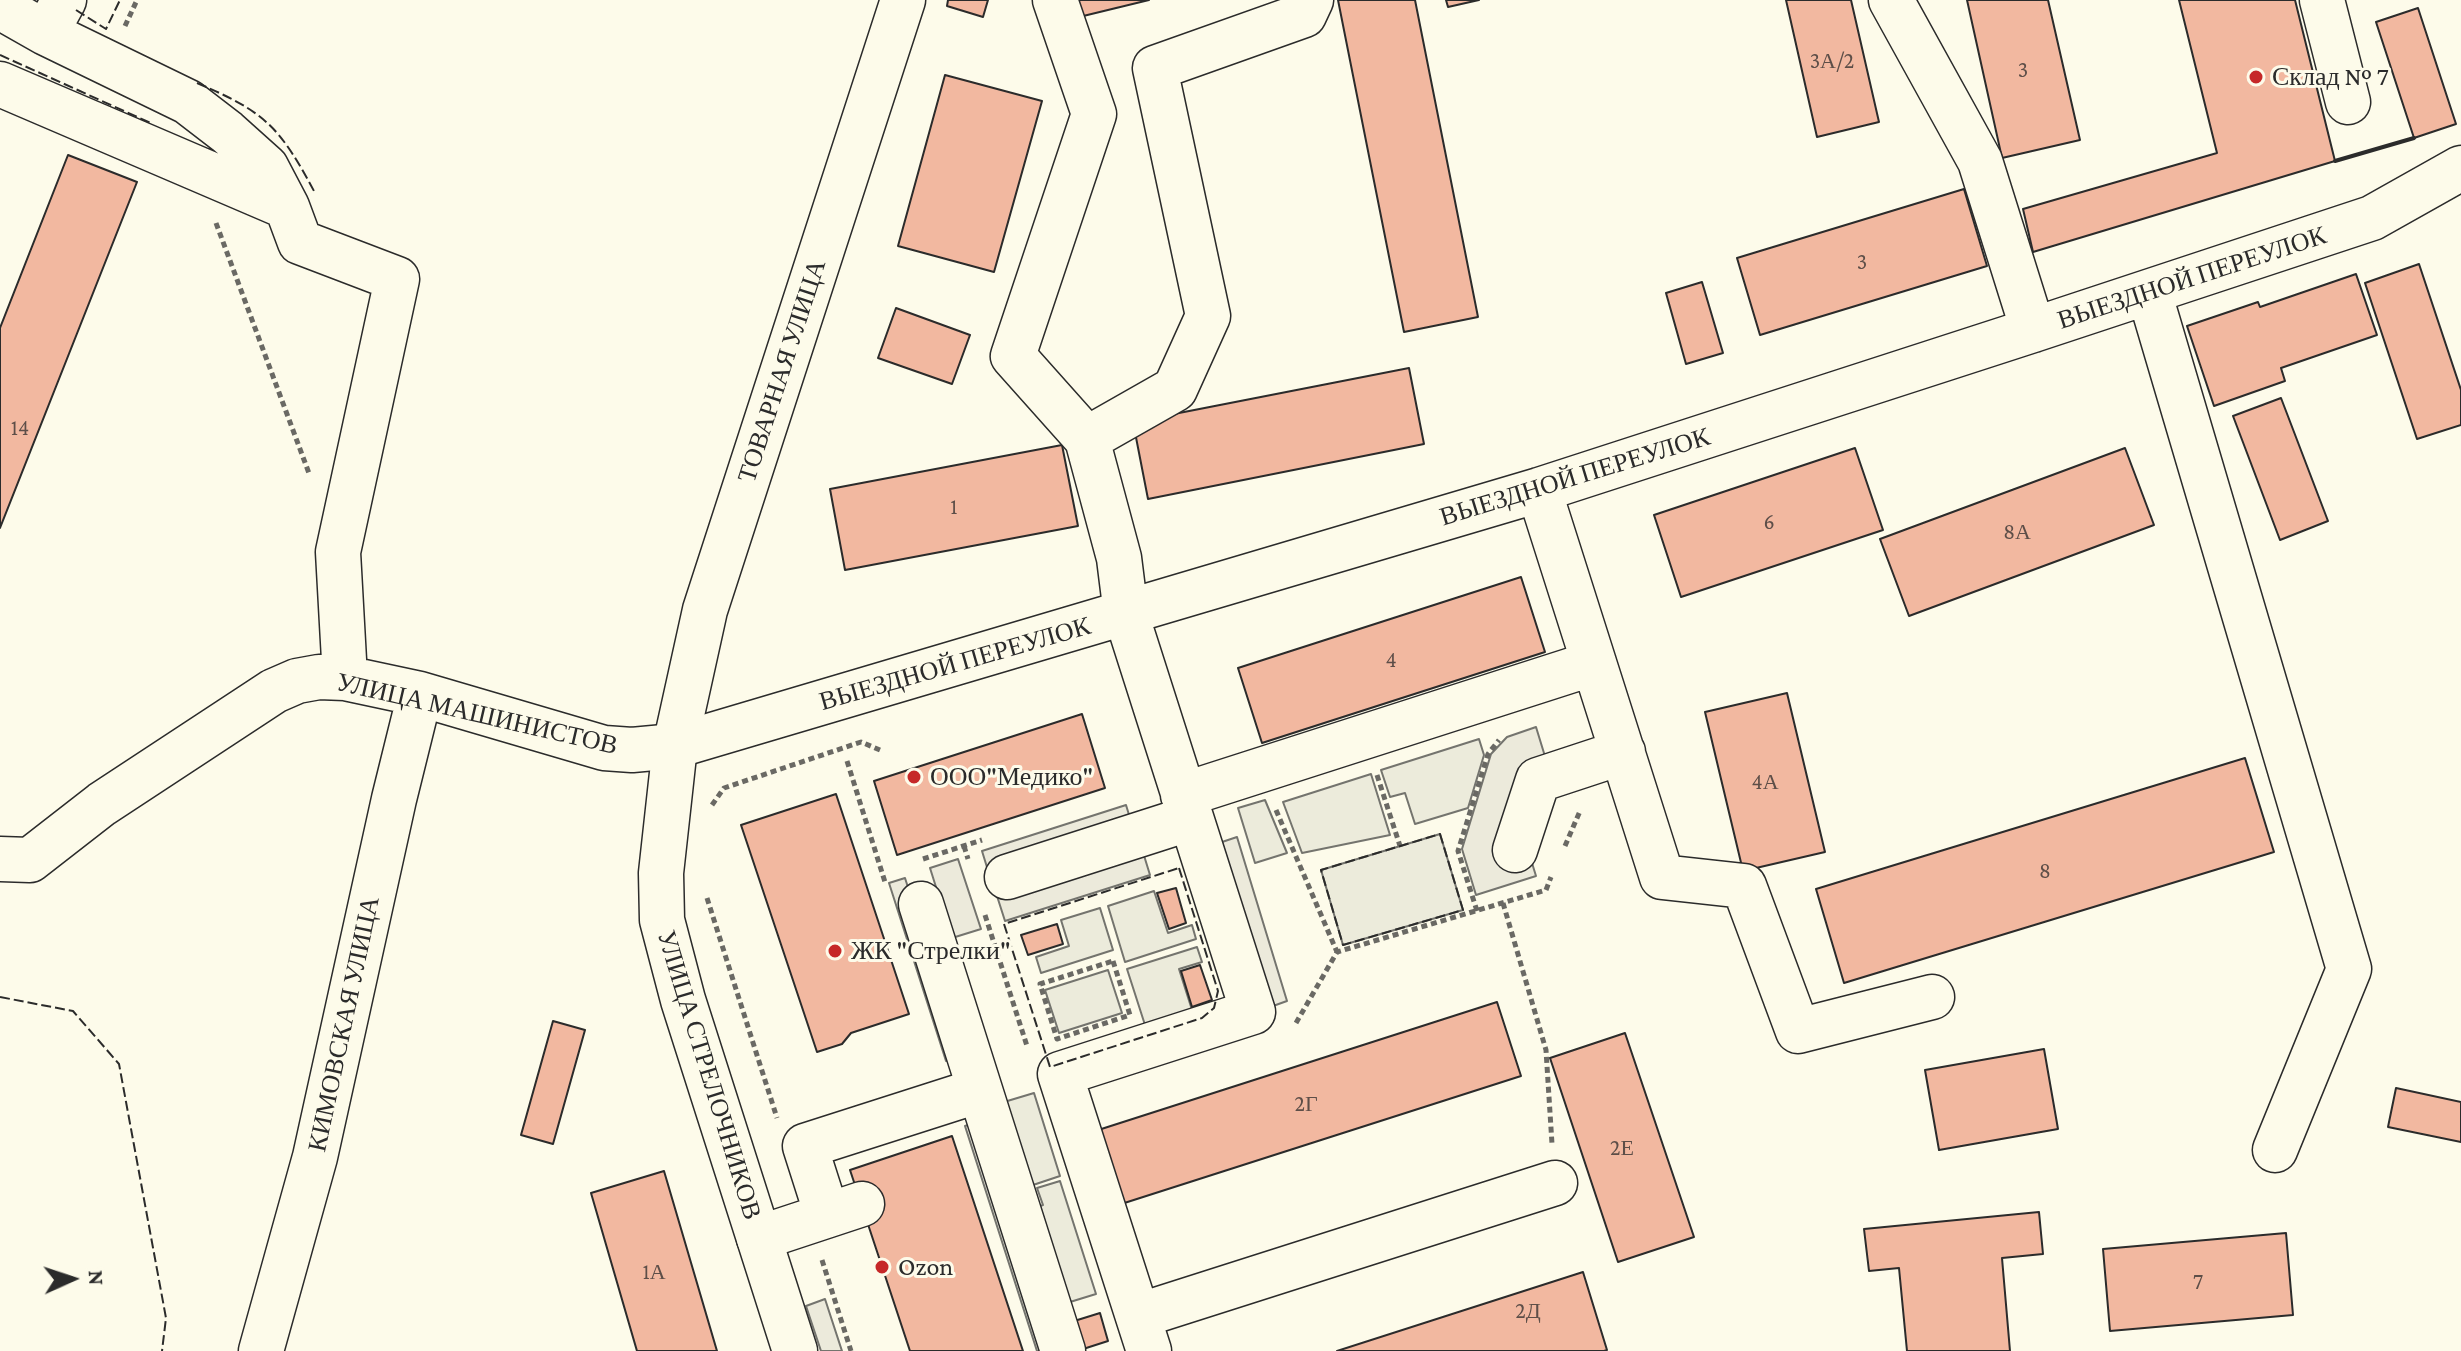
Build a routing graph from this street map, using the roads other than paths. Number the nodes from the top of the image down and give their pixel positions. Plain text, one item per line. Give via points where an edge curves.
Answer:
1 (903, 0) edge
2 (1055, 0) edge
3 (1311, 0) edge
4 (1891, 0) edge
5 (2322, 0) edge
6 (0, 7) edge
7 (55, 17) edge
8 (0, 84) edge
9 (2348, 102) dead end
10 (2461, 168) edge
11 (287, 207) junction
12 (2149, 292) junction
13 (2033, 330) junction
14 (1087, 439) junction
15 (1539, 490) junction
16 (1126, 614) junction
17 (1594, 663) junction
18 (345, 678) junction
19 (420, 694) junction
20 (675, 746) junction
21 (1613, 756) junction
22 (1187, 806) junction
23 (1515, 850) dead end
24 (0, 859) edge
25 (987, 884) road end
26 (904, 896) road end
27 (1932, 997) dead end
28 (980, 1090) junction
29 (2275, 1150) dead end
30 (1555, 1183) road end
31 (756, 1229) junction
32 (1143, 1334) edge
33 (261, 1351) edge
34 (795, 1351) edge
35 (1063, 1351) edge

1 - 20 street, ТОВАРНАЯ УЛИЦА via 705,610
2 - 14 street via 1094,114 1013,356
3 - 14 street via 1304,15 1155,68 1208,316 1175,389
4 - 13 street via 1980,161
5 - 9 street
6 - 7 street
7 - 11 street via 227,132 266,167
8 - 11 street
10 - 12 street, ВЫЕЗДНОЙ ПЕРЕУЛОК via 2372,218
11 - 18 street via 300,242 397,279 338,552
12 - 13 street, ВЫЕЗДНОЙ ПЕРЕУЛОК
12 - 29 street via 2349,969
13 - 15 street, ВЫЕЗДНОЙ ПЕРЕУЛОК
14 - 16 street via 1119,558
15 - 16 street, ВЫЕЗДНОЙ ПЕРЕУЛОК
15 - 17 street
16 - 20 street, ВЫЕЗДНОЙ ПЕРЕУЛОК
16 - 22 street
17 - 21 street
17 - 22 street
18 - 19 street, УЛИЦА МАШИНИСТОВ
18 - 24 street, УЛИЦА МАШИНИСТОВ via 297,681 274,691 102,804 30,860
19 - 20 street, УЛИЦА МАШИНИСТОВ via 604,748
19 - 33 street, КИМОВСКАЯ УЛИЦА via 315,1157
20 - 31 street, УЛИЦА СТРЕЛОЧНИКОВ via 661,873 662,920
21 - 23 street via 1538,780
21 - 27 street via 1662,877 1744,886 1798,1031
22 - 25 street
22 - 32 street via 1253,1012 1060,1074
26 - 28 street
28 - 31 street via 805,1146 841,1200
28 - 35 street
30 - 32 street
31 - 34 street, УЛИЦА СТРЕЛОЧНИКОВ

